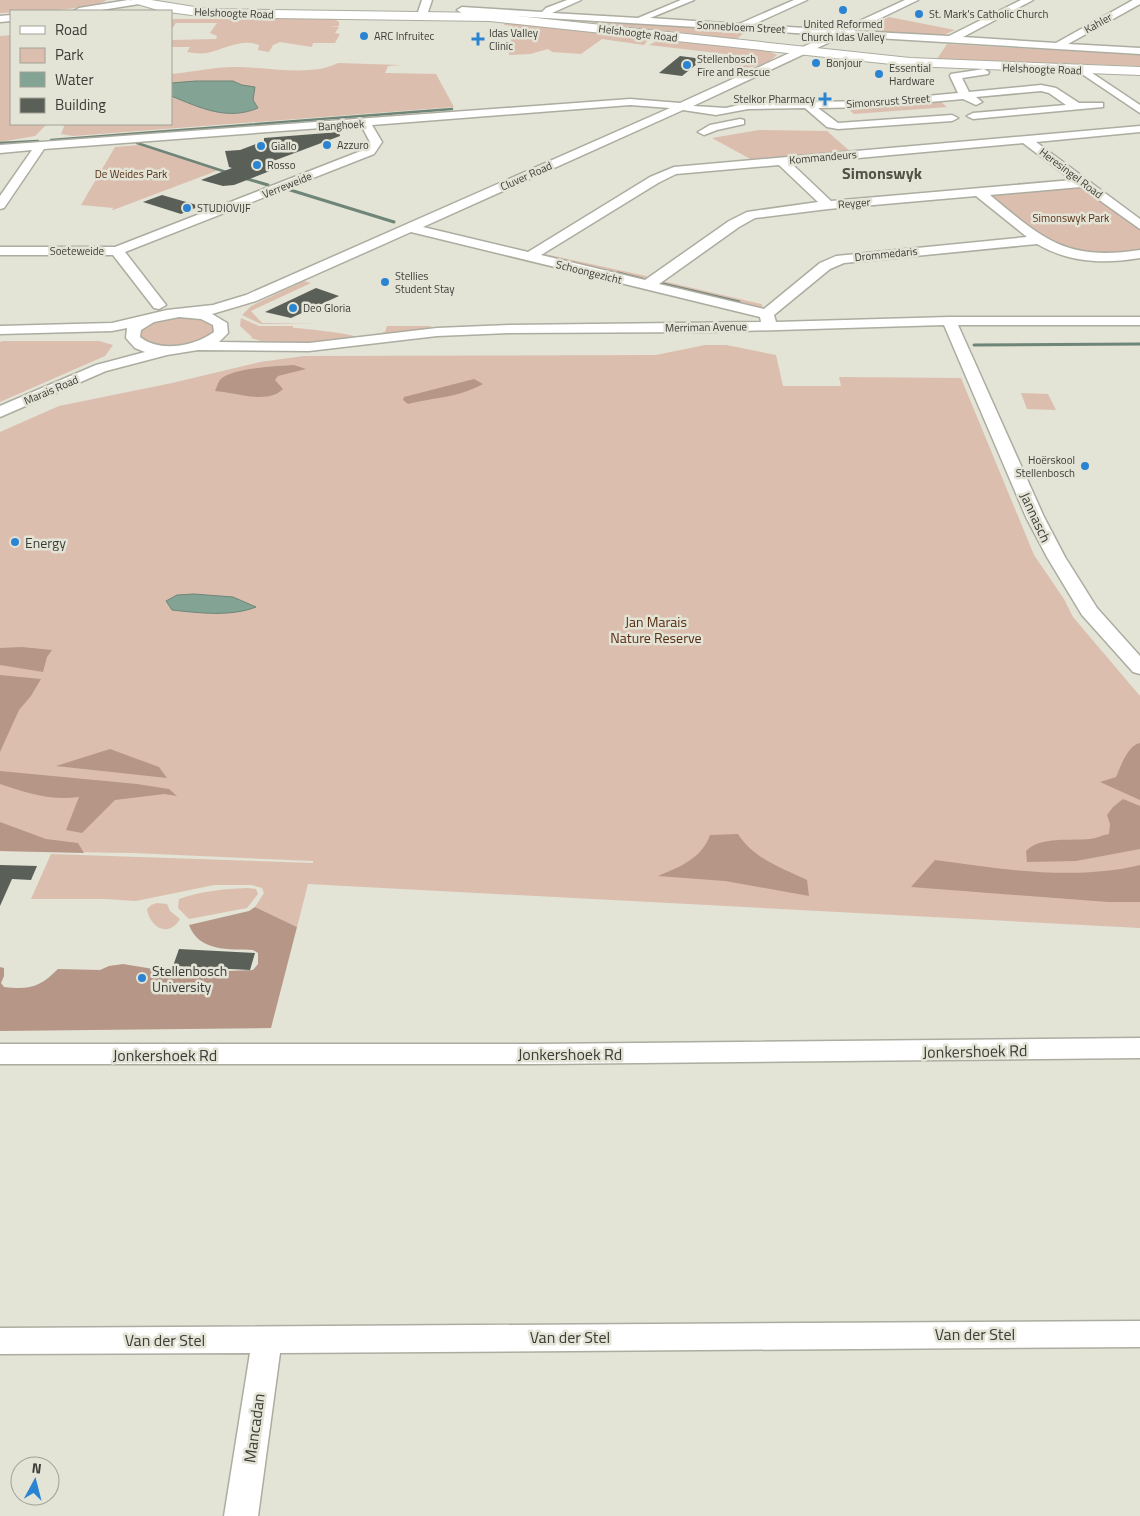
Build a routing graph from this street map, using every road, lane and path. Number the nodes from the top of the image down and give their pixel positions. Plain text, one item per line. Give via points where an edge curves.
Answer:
1 (138, 0) edge
2 (427, 0) edge
3 (576, 0) edge
4 (689, 0) edge
5 (802, 0) edge
6 (913, 0) edge
7 (1028, 0) edge
8 (1140, 0) edge
9 (84, 10) edge
10 (462, 10) dead end
11 (545, 14) junction
12 (422, 15) junction
13 (639, 21) junction
14 (742, 27) junction
15 (840, 33) junction
16 (950, 40) junction
17 (1060, 46) junction
18 (800, 51) junction
19 (1140, 51) edge
20 (1083, 70) junction
21 (984, 72) dead end
22 (1140, 72) edge
23 (1115, 92) junction
24 (965, 95) junction
25 (1063, 97) junction
26 (978, 104) dead end
27 (1099, 105) dead end
28 (810, 106) junction
29 (681, 107) junction
30 (1077, 107) junction
31 (1140, 110) edge
32 (973, 116) dead end
33 (822, 117) junction
34 (952, 118) dead end
35 (808, 119) dead end
36 (753, 120) dead end
37 (365, 123) junction
38 (1140, 129) edge
39 (704, 132) dead end
40 (1026, 140) junction
41 (40, 147) junction
42 (0, 149) edge
43 (782, 161) junction
44 (1084, 183) junction
45 (979, 192) junction
46 (0, 205) edge
47 (828, 205) junction
48 (426, 221) junction
49 (1140, 225) edge
50 (412, 228) junction
51 (460, 229) junction
52 (445, 236) junction
53 (1037, 240) junction
54 (541, 249) junction
55 (0, 251) edge
56 (117, 251) junction
57 (1140, 254) edge
58 (529, 257) junction
59 (658, 277) junction
60 (646, 286) junction
61 (251, 298) junction
62 (778, 304) junction
63 (159, 305) dead end
64 (188, 313) junction
65 (151, 318) junction
66 (768, 320) junction
67 (949, 321) junction
68 (1140, 321) edge
69 (220, 328) junction
70 (0, 330) edge
71 (66, 330) junction
72 (135, 340) junction
73 (197, 346) junction
74 (273, 347) junction
75 (169, 350) junction
76 (102, 368) junction
77 (0, 412) edge
78 (1120, 645) junction
79 (1140, 645) edge
80 (1140, 668) edge
81 (1140, 1048) edge
82 (0, 1054) edge
83 (1140, 1334) edge
84 (268, 1340) junction
85 (0, 1341) edge
86 (241, 1516) edge

1 - 9 street
1 - 12 main road, Helshoogte Road via 174,9 222,14
2 - 12 street
3 - 11 street
4 - 13 street
5 - 14 street
6 - 15 street, Cluver Road
7 - 16 street
8 - 17 street, Kahler
10 - 11 street, Sonnebloem Street
11 - 13 street, Sonnebloem Street
12 - 18 main road, Helshoogte Road via 534,21
13 - 14 street, Sonnebloem Street
14 - 15 street, Sonnebloem Street
15 - 16 street, Sonnebloem Street
15 - 18 street, Cluver Road
16 - 17 street, Sonnebloem Street
17 - 19 street, Sonnebloem Street
18 - 20 main road, Helshoogte Road via 934,64
18 - 29 street, Cluver Road
20 - 22 main road, Helshoogte Road
20 - 23 street
21 - 24 street via 955,76
23 - 25 street, Simonsrust Street
23 - 31 street
24 - 25 street, Simonsrust Street via 1041,88
24 - 26 street
24 - 28 street, Simonsrust Street via 875,104
25 - 30 street, Simonsrust Street
27 - 30 street
28 - 29 street, Simonsrust Street via 747,106 734,112 720,113
28 - 33 street, Simonsrust Street
29 - 37 street, Banghoek via 630,102
29 - 48 street, Cluver Road
30 - 32 street
33 - 34 street, Simonsrust Street via 831,124 846,127
33 - 35 street
36 - 39 street
37 - 41 street, Banghoek
37 - 56 street, Verreweide via 376,142 370,151
38 - 40 street, Kommandeurs
40 - 43 street, Kommandeurs
40 - 44 street, Heresingel Road
41 - 42 street, Banghoek
41 - 46 street
43 - 47 street
43 - 54 street, Kommandeurs via 688,169 662,176
44 - 45 street, Reyger
44 - 49 street, Heresingel Road
45 - 47 street, Reyger
45 - 53 street
47 - 59 street, Reyger via 765,212 743,218
48 - 50 street, Cluver Road
48 - 51 street, Schoongezicht
50 - 52 street, Schoongezicht
50 - 61 street, Cluver Road
51 - 52 street
51 - 54 street, Schoongezicht
52 - 58 street, Schoongezicht
53 - 57 street via 1072,255 1098,258
53 - 62 street, Drommedaris via 847,258 826,266
54 - 58 street, Kommandeurs
54 - 59 street, Schoongezicht
55 - 56 street, Soeteweide
56 - 63 street, Soeteweide
58 - 60 street, Schoongezicht
59 - 60 street, Reyger
59 - 62 street, Schoongezicht
60 - 66 street, Schoongezicht
61 - 64 street, Cluver Road
61 - 69 street, Cluver Road
62 - 66 street, Drommedaris
64 - 65 street, Cluver Road
64 - 69 street, Merriman Avenue via 204,315
65 - 71 street
65 - 72 street, Marais Road via 134,329
66 - 67 street, Merriman Avenue
66 - 74 street, Merriman Avenue via 469,330 317,347
67 - 68 street, Merriman Avenue
67 - 78 street, Jannasch via 1049,544 1089,611
69 - 73 street, Cluver Road via 212,340
69 - 74 street, Merriman Avenue
70 - 71 street
71 - 72 street via 110,333
72 - 75 street via 150,348
72 - 76 street, Marais Road via 122,356
73 - 74 street, Merriman Avenue
73 - 75 street
75 - 76 street, Marais Road
76 - 77 street, Marais Road
78 - 79 street
78 - 80 street, Jannasch
81 - 82 street, Jonkershoek Rd via 538,1054
83 - 84 street, Van der Stel
84 - 85 street, Van der Stel
84 - 86 street, Mancadan

